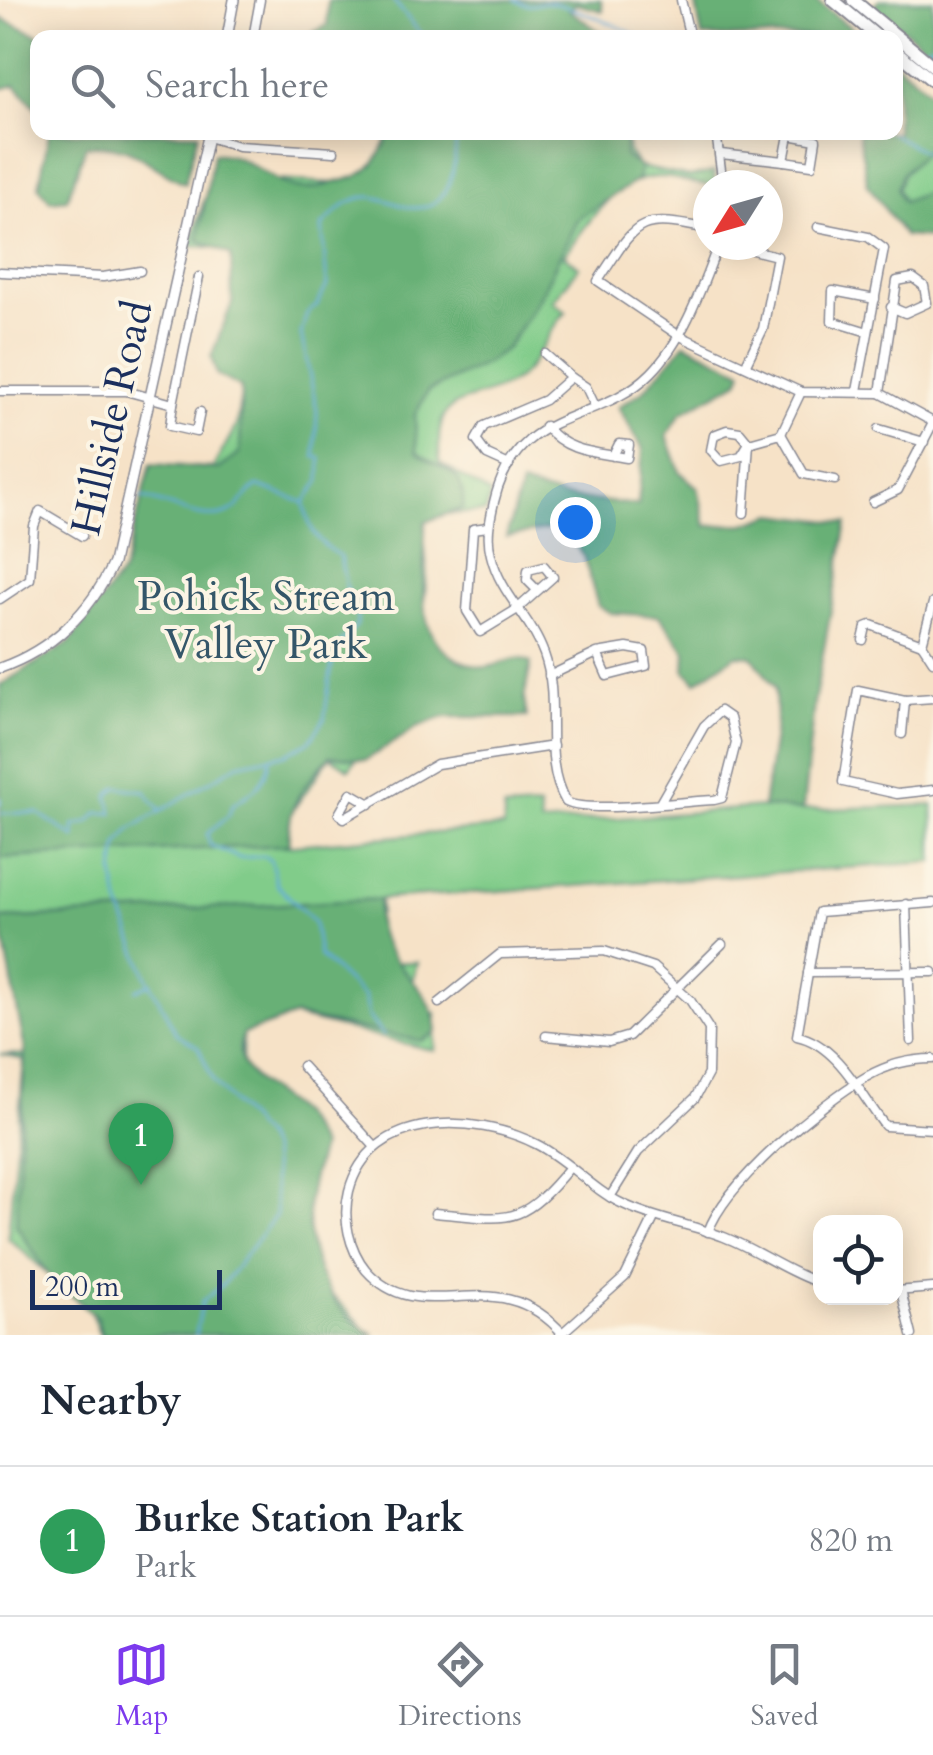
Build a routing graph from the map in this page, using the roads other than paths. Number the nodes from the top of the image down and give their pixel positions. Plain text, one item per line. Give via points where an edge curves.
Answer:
1 (234, 0) edge
2 (260, 0) edge
3 (681, 0) edge
4 (833, 0) edge
5 (853, 0) edge
6 (228, 30) edge
7 (254, 30) edge
8 (688, 30) edge
9 (869, 30) edge
10 (889, 30) edge
11 (903, 41) edge
12 (903, 57) edge
13 (933, 66) edge
14 (933, 82) edge
15 (208, 140) edge
16 (222, 140) edge
17 (717, 140) edge
18 (788, 140) edge
19 (816, 140) edge
20 (334, 152) dead end
21 (720, 154) junction
22 (784, 161) junction
23 (722, 170) edge
24 (693, 227) edge
25 (818, 227) dead end
26 (711, 260) edge
27 (776, 260) edge
28 (140, 270) dead end
29 (0, 272) edge
30 (199, 277) dead end
31 (875, 298) junction
32 (891, 308) junction
33 (868, 332) junction
34 (678, 334) junction
35 (545, 354) dead end
36 (746, 364) junction
37 (571, 377) junction
38 (857, 390) junction
39 (0, 391) edge
40 (801, 392) junction
41 (880, 393) junction
42 (151, 398) junction
43 (173, 404) junction
44 (595, 406) junction
45 (200, 412) dead end
46 (933, 422) edge
47 (544, 426) junction
48 (880, 429) dead end
49 (781, 434) junction
50 (924, 442) junction
51 (749, 443) junction
52 (613, 456) dead end
53 (509, 465) junction
54 (834, 480) dead end
55 (873, 502) dead end
56 (744, 512) dead end
57 (488, 527) junction
58 (82, 536) dead end
59 (537, 590) dead end
60 (0, 599) edge
61 (933, 603) edge
62 (516, 610) junction
63 (863, 640) dead end
64 (922, 644) junction
65 (598, 653) junction
66 (933, 661) edge
67 (0, 668) edge
68 (549, 676) junction
69 (933, 698) edge
70 (904, 700) junction
71 (902, 734) dead end
72 (553, 746) junction
73 (933, 790) edge
74 (660, 802) junction
75 (370, 804) dead end
76 (933, 903) edge
77 (906, 904) junction
78 (722, 944) dead end
79 (909, 972) junction
80 (933, 972) edge
81 (808, 973) junction
82 (679, 989) junction
83 (439, 1004) dead end
84 (546, 1036) dead end
85 (910, 1041) dead end
86 (933, 1059) edge
87 (302, 1066) dead end
88 (854, 1086) junction
89 (933, 1129) edge
90 (375, 1147) junction
91 (570, 1167) junction
92 (610, 1197) junction
93 (434, 1214) dead end
94 (654, 1218) junction
95 (708, 1232) junction
96 (813, 1280) edge
97 (933, 1288) edge
98 (903, 1291) edge
99 (902, 1305) edge
100 (562, 1334) edge
101 (912, 1335) edge

1 - 6 street
2 - 7 street
3 - 8 street
4 - 9 main road
5 - 10 main road
11 - 13 main road
12 - 14 main road
15 - 42 street, Hillside Road
16 - 20 street
17 - 21 street
18 - 22 street
19 - 22 street via 812,165
21 - 22 street
21 - 23 street
24 - 34 street via 655,219 630,232 598,281
25 - 31 street via 868,237 884,249
26 - 34 street
27 - 36 street via 762,328
28 - 29 street via 104,277
30 - 43 street
31 - 33 street
31 - 33 street via 833,291 832,320
32 - 32 street via 897,281 913,278 924,286 926,303 905,313
32 - 41 street
33 - 38 street
34 - 36 street
34 - 44 street via 648,376
35 - 37 street
36 - 40 street
37 - 44 street via 586,387
37 - 53 street via 544,400 484,426 476,440 487,456
38 - 40 street
38 - 41 street
39 - 42 street via 111,390
40 - 49 street
41 - 46 street
42 - 43 street
42 - 67 street, Hillside Road via 121,537 100,587 56,638
43 - 45 street via 170,426 196,432
44 - 47 street
46 - 50 street
47 - 52 street via 578,450
47 - 53 street
48 - 50 street
49 - 51 street
49 - 54 street via 804,474
50 - 55 street via 898,490
51 - 51 street via 741,456 721,461 710,450 714,435 727,430
51 - 56 street
53 - 57 street
57 - 62 street via 496,573
57 - 62 street via 472,532 468,612 484,632
58 - 60 street via 40,512 30,579
59 - 62 street
61 - 64 street
62 - 68 street via 537,638
63 - 64 street via 871,625
64 - 66 street
65 - 65 street via 607,676 646,666 644,651
65 - 68 street
68 - 72 street
69 - 70 street
70 - 71 street
70 - 73 street via 858,690 843,782 897,794
72 - 74 street via 552,779 572,806
72 - 75 street via 438,764
74 - 74 street via 704,726 724,711 736,737 726,793
76 - 77 street
77 - 79 street
77 - 81 street via 820,912
78 - 82 street
79 - 80 street
79 - 81 street
79 - 85 street
81 - 88 street via 797,1036 828,1049
82 - 83 street via 653,967 615,952 505,954 493,956
82 - 84 street via 639,1030 618,1040
82 - 92 street via 708,1030 708,1074 695,1098 638,1152
86 - 88 street via 885,1068
87 - 90 street
88 - 89 street via 885,1126
88 - 95 street via 736,1184
90 - 91 street via 421,1125 486,1128 532,1141
90 - 100 street via 354,1177 346,1210 352,1246 373,1277 423,1302 515,1299 543,1313
91 - 92 street
91 - 93 street via 519,1216
92 - 94 street
94 - 95 street
94 - 100 street via 625,1278
95 - 96 street
97 - 98 street
99 - 101 street

